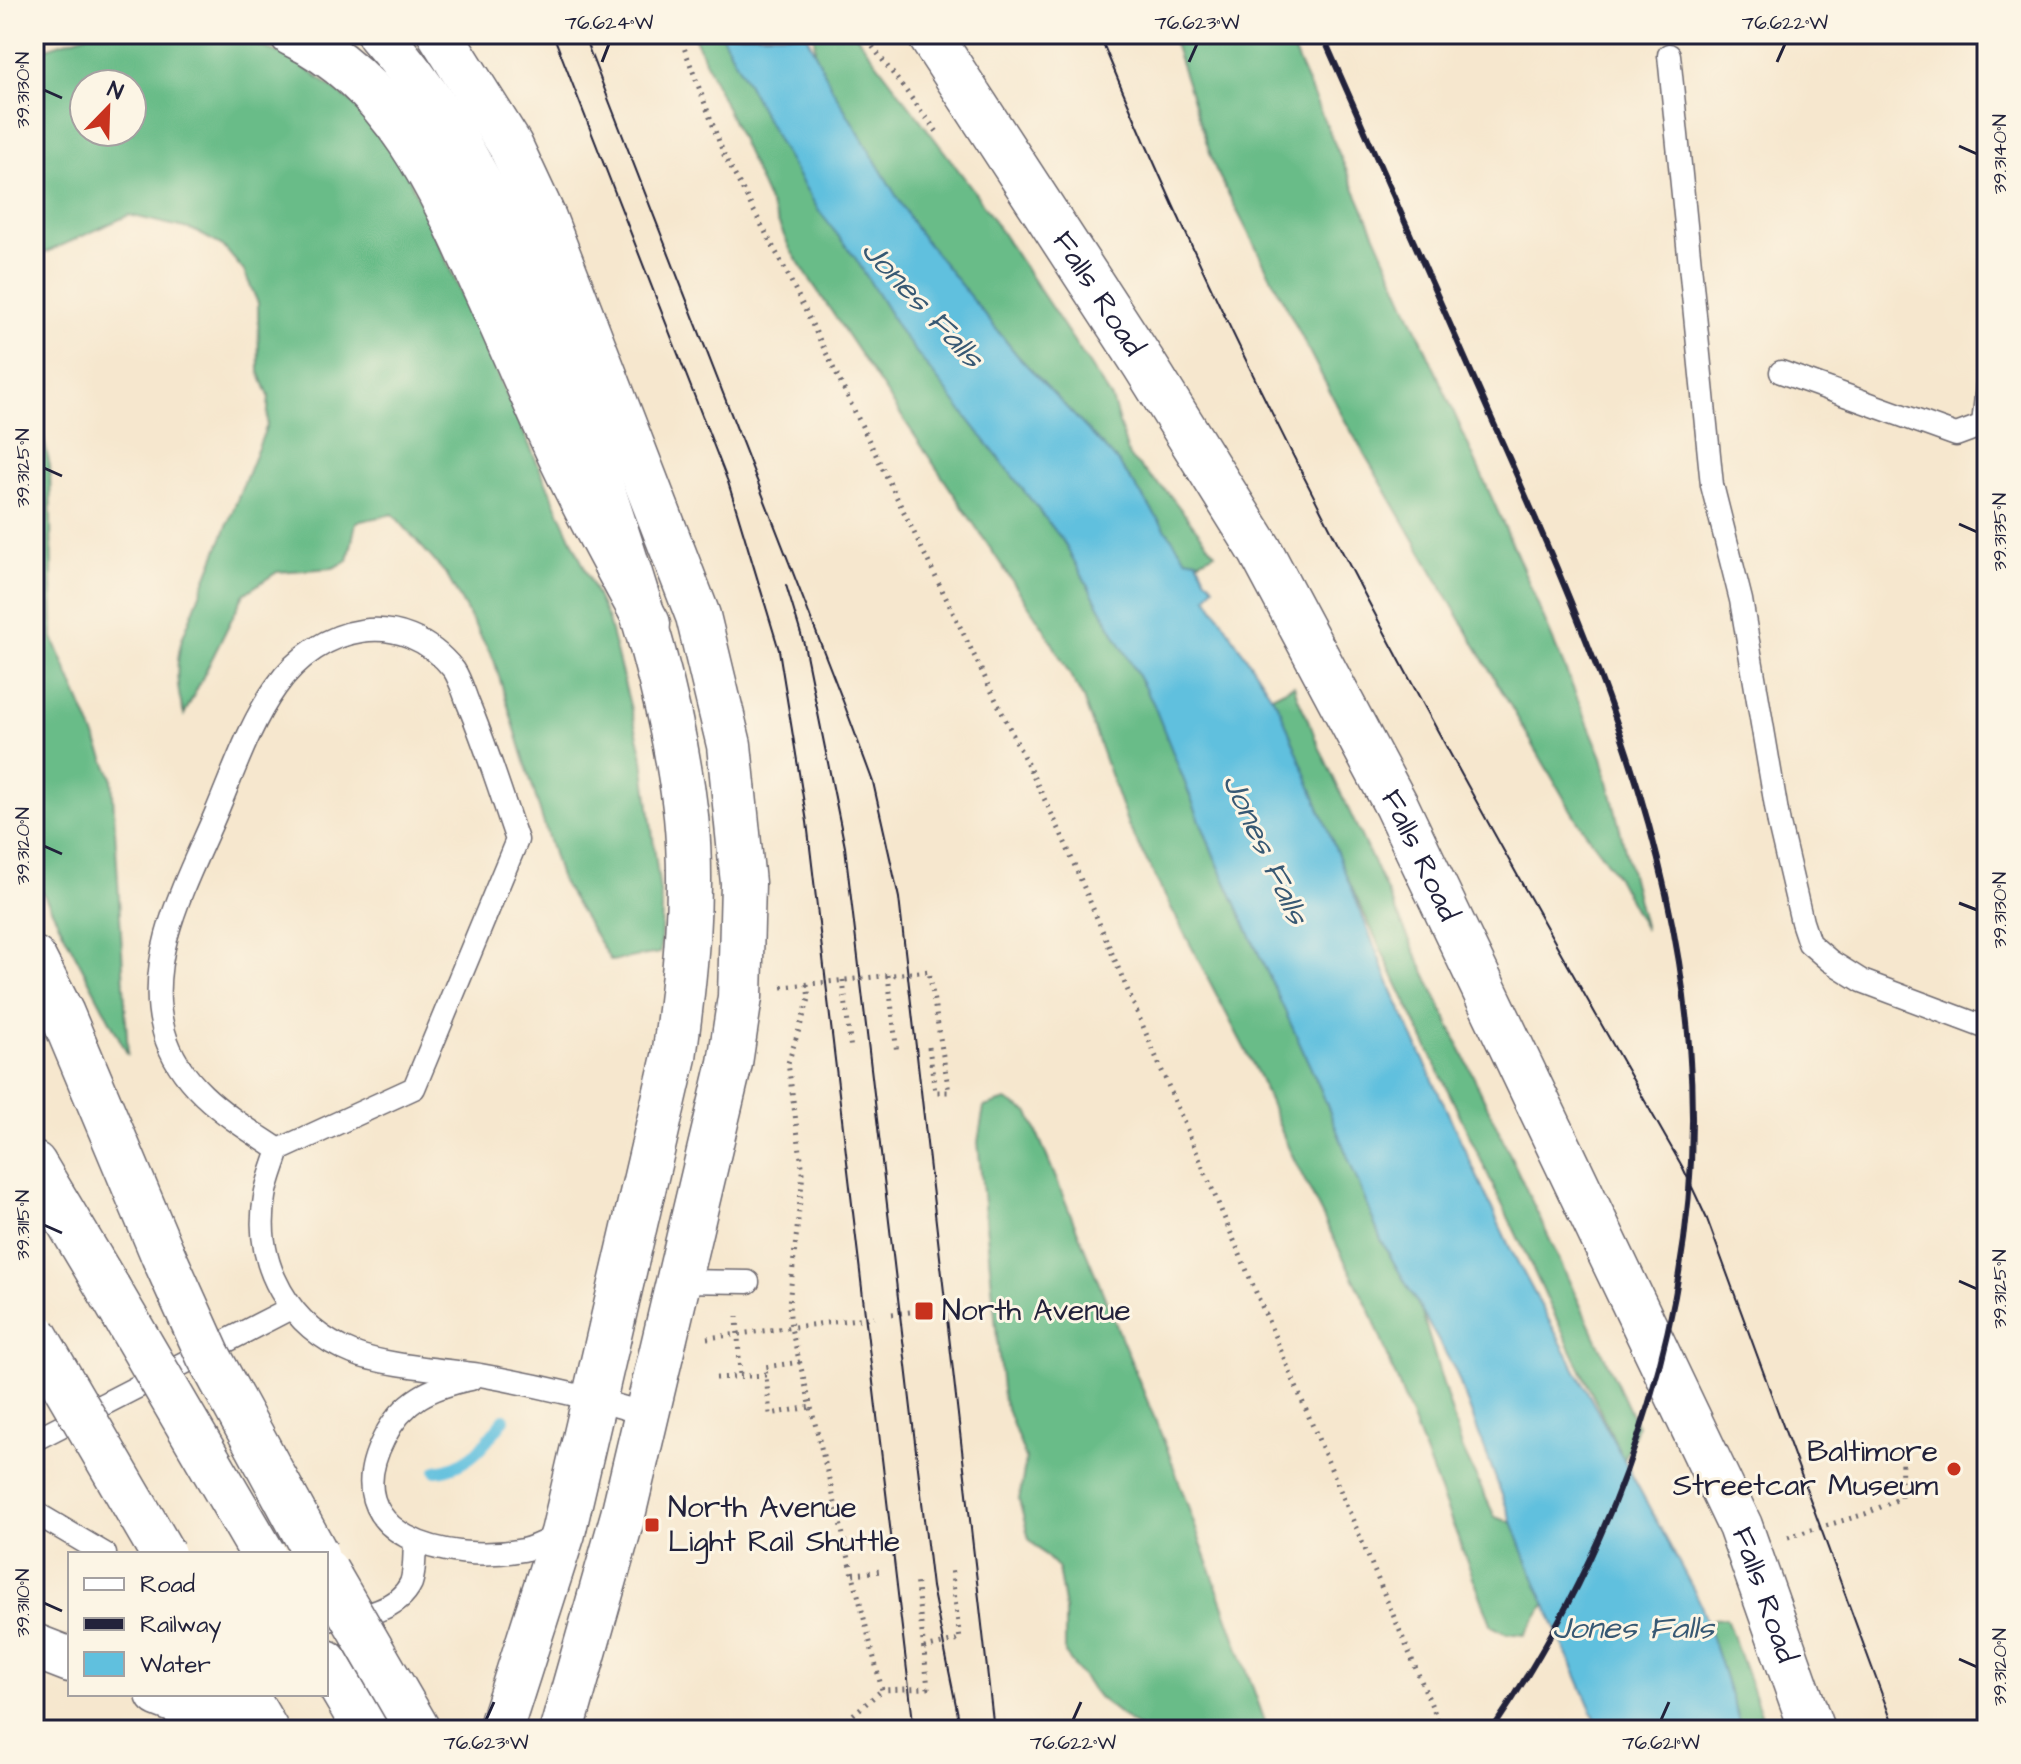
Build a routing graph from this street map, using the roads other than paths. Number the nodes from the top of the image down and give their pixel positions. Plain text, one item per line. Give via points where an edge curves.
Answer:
1 (292, 34) edge
2 (379, 34) edge
3 (440, 34) edge
4 (929, 34) edge
5 (1669, 55) dead end
6 (1781, 372) dead end
7 (1987, 386) edge
8 (1985, 426) edge
9 (648, 624) junction
10 (34, 959) edge
11 (1987, 1028) edge
12 (279, 1150) junction
13 (34, 1164) edge
14 (678, 1281) junction
15 (748, 1282) dead end
16 (289, 1309) junction
17 (34, 1333) edge
18 (484, 1376) junction
19 (596, 1399) junction
20 (646, 1414) junction
21 (34, 1440) edge
22 (34, 1512) edge
23 (563, 1533) junction
24 (415, 1544) junction
25 (102, 1552) edge
26 (162, 1552) edge
27 (262, 1552) edge
28 (315, 1552) edge
29 (328, 1574) edge
30 (328, 1620) edge
31 (34, 1646) edge
32 (68, 1659) edge
33 (328, 1665) edge
34 (163, 1696) edge
35 (246, 1696) edge
36 (250, 1730) edge
37 (266, 1730) edge
38 (366, 1730) edge
39 (418, 1730) edge
40 (500, 1730) edge
41 (562, 1730) edge
42 (1812, 1730) edge

1 - 9 main road via 352,71 395,120 442,191 564,464
2 - 9 main road via 439,116 507,236 567,385
3 - 14 main road via 510,145 544,218 698,616 729,745 743,883 740,997 730,1063
4 - 42 main road, Falls Road via 1260,550 1396,805 1749,1550
5 - 11 lane via 1712,485 1741,600 1779,824 1802,922 1809,943 1862,981
6 - 8 lane via 1956,435
7 - 8 lane
9 - 19 main road via 686,817 690,888 685,975 671,1072
10 - 28 main road, bridge via 208,1355
12 - 12 lane via 214,1106 177,1067 163,1030 160,972 175,910 255,722 276,686 302,659 347,631 384,628 422,641 455,671 517,840 414,1088
12 - 16 lane via 265,1197 262,1236 270,1272
13 - 27 main road, bridge
14 - 15 lane
14 - 20 main road
16 - 18 lane via 320,1336 355,1355
16 - 21 lane
17 - 26 main road, bridge
18 - 19 lane
18 - 24 lane via 437,1386 405,1405 374,1458 377,1507
19 - 20 lane
19 - 23 main road
20 - 41 main road
22 - 25 lane
23 - 24 lane via 524,1550 457,1554
23 - 40 main road
24 - 30 lane via 412,1581 399,1598 372,1613
29 - 39 main road, bridge
31 - 32 main road
33 - 38 main road
34 - 36 main road
35 - 37 main road

